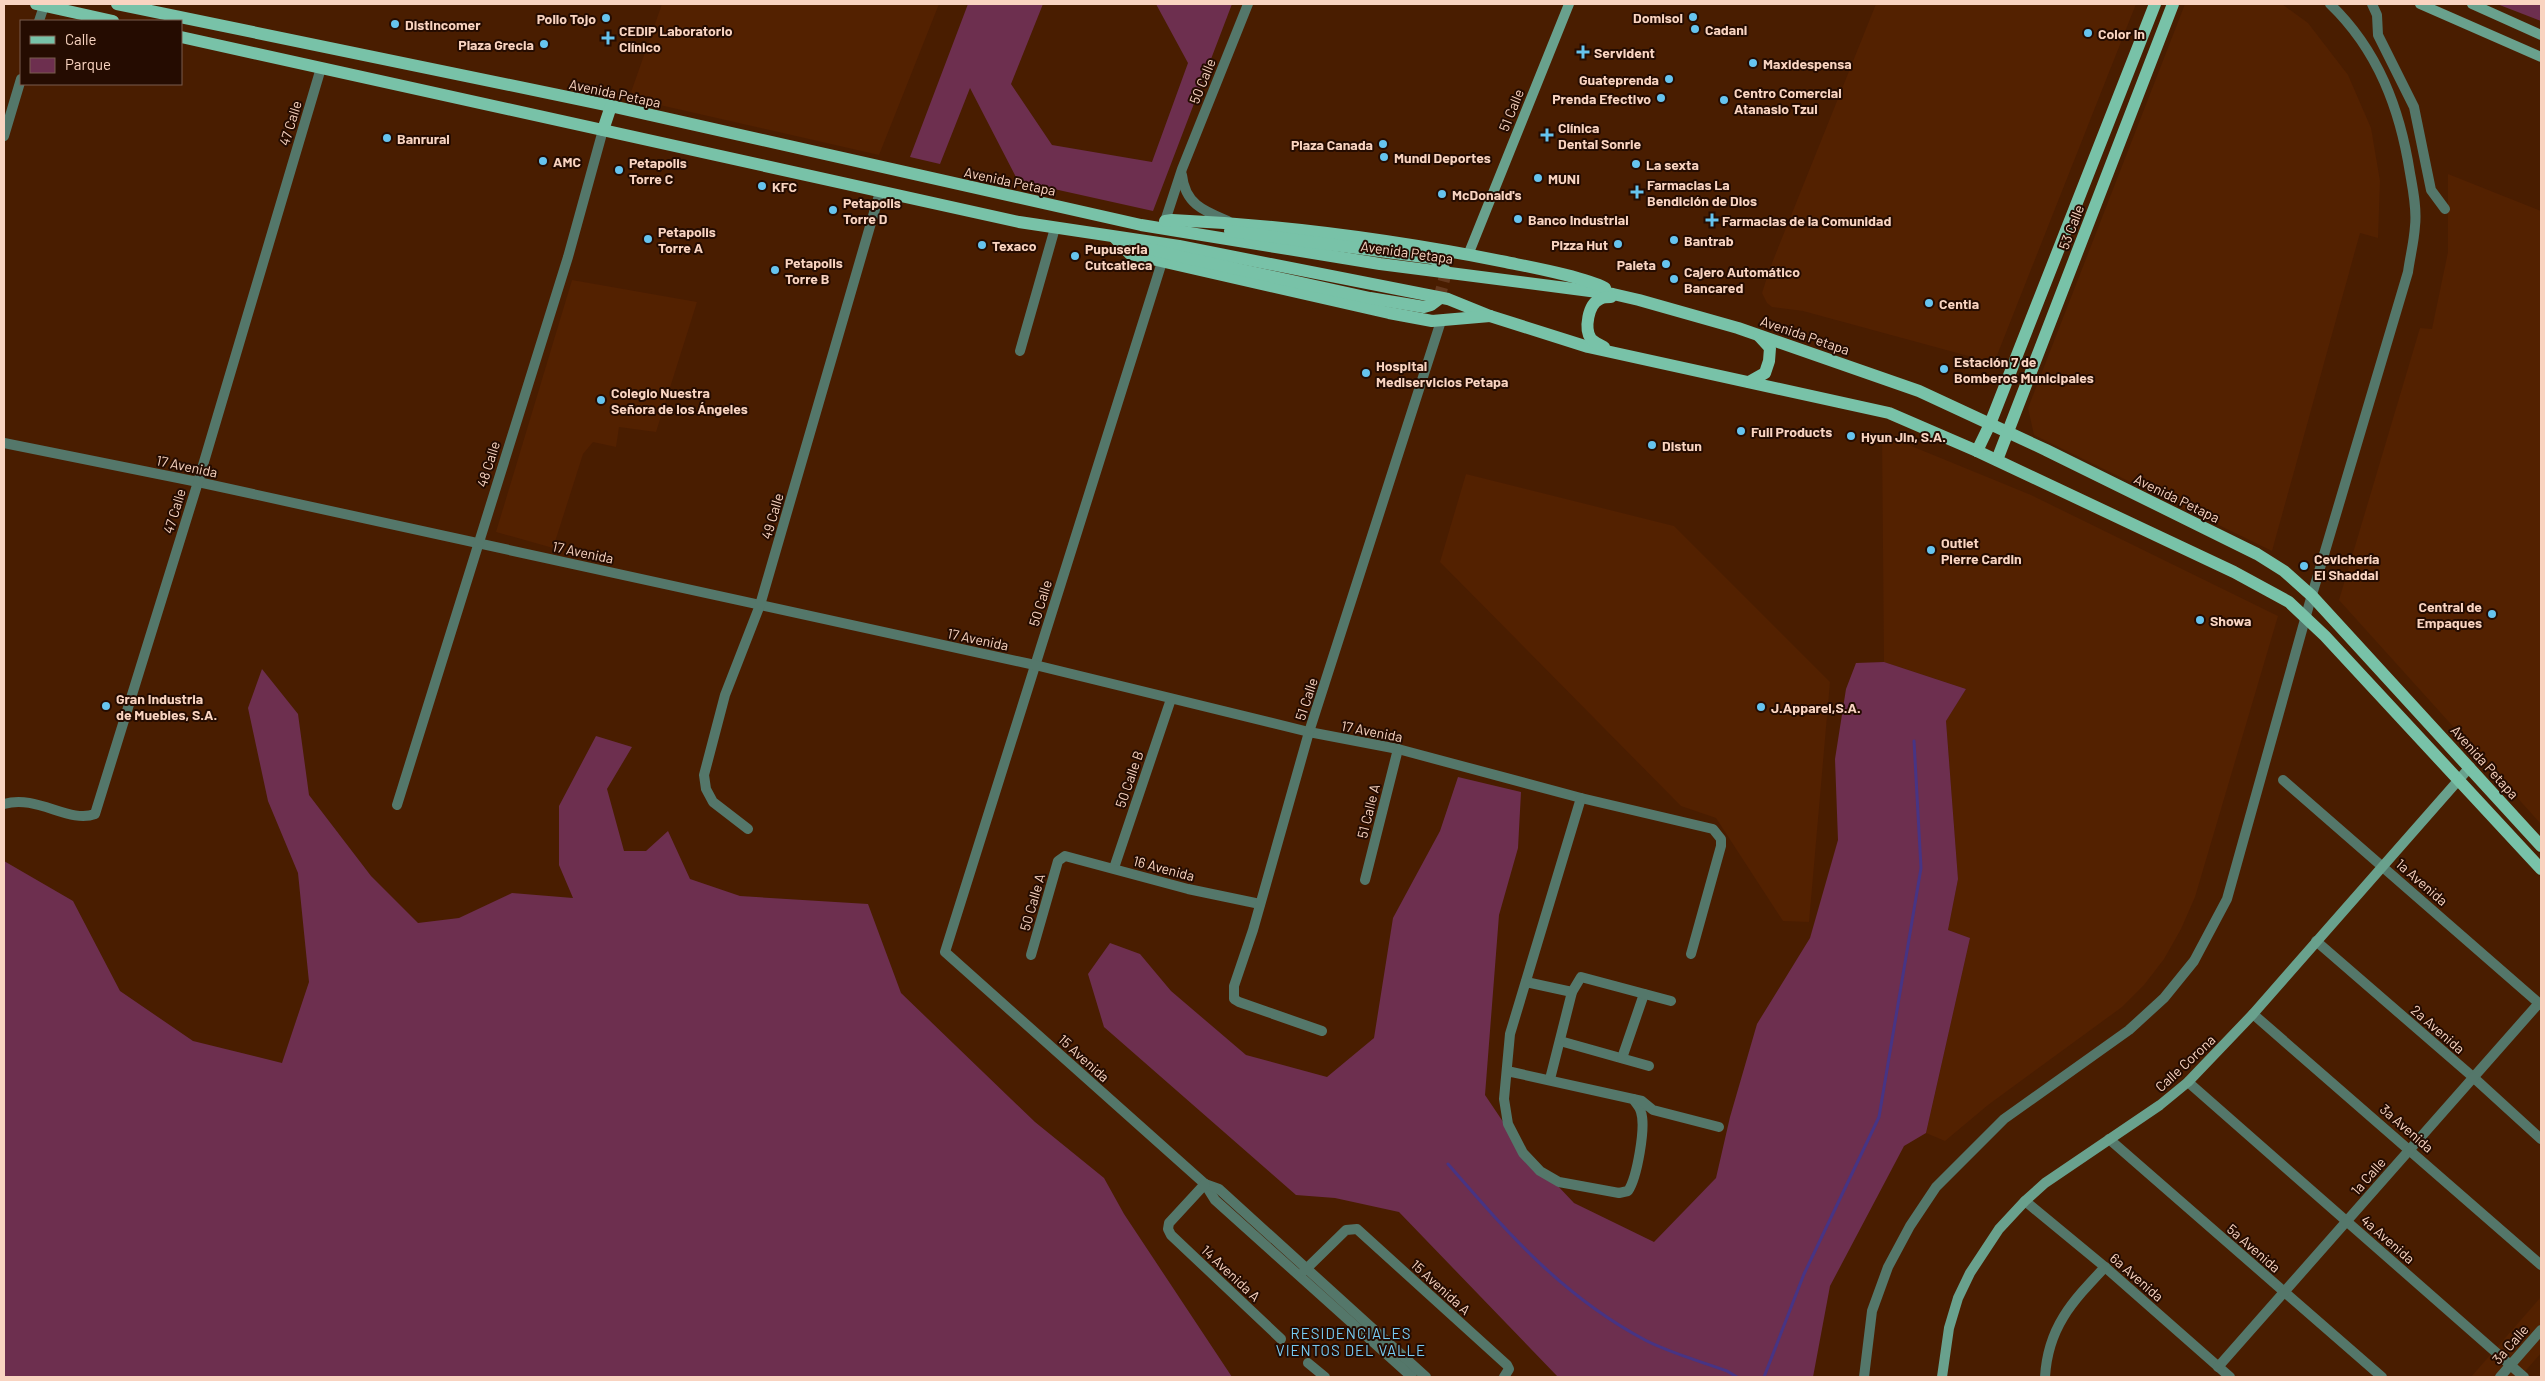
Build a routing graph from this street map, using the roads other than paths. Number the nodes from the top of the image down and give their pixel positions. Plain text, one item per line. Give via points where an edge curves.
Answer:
1 (118, 4) edge
2 (1248, 4) edge
3 (1569, 4) edge
4 (2173, 4) edge
5 (2330, 4) edge
6 (2372, 4) edge
7 (2420, 4) edge
8 (2472, 4) edge
9 (40, 5) edge
10 (2154, 5) edge
11 (39, 20) edge
12 (108, 20) edge
13 (2541, 35) edge
14 (182, 37) edge
15 (2541, 57) edge
16 (321, 68) junction
17 (20, 82) edge
18 (611, 106) junction
19 (603, 130) junction
20 (4, 136) edge
21 (1182, 169) junction
22 (880, 192) junction
23 (2445, 208) dead end
24 (1165, 221) junction
25 (1233, 223) junction
26 (1141, 225) junction
27 (1056, 228) junction
28 (1115, 238) junction
29 (1468, 255) junction
30 (1162, 262) junction
31 (1444, 269) dead end
32 (1613, 294) junction
33 (1439, 299) dead end
34 (1639, 300) junction
35 (1490, 316) junction
36 (1441, 321) junction
37 (1758, 335) junction
38 (1020, 351) dead end
39 (1627, 357) junction
40 (1748, 382) junction
41 (1990, 424) junction
42 (2008, 432) junction
43 (4, 443) edge
44 (1977, 451) junction
45 (1997, 460) junction
46 (198, 482) junction
47 (478, 543) junction
48 (2312, 596) junction
49 (760, 606) junction
50 (2306, 617) junction
51 (1035, 665) junction
52 (1171, 699) junction
53 (1309, 732) junction
54 (1398, 749) junction
55 (2470, 767) junction
56 (2458, 778) junction
57 (2283, 780) dead end
58 (1582, 798) junction
59 (4, 804) edge
60 (396, 805) dead end
61 (748, 829) dead end
62 (2541, 846) edge
63 (1061, 857) joint
64 (2381, 865) junction
65 (1114, 868) junction
66 (2541, 869) edge
67 (1365, 880) dead end
68 (1260, 904) junction
69 (2316, 941) junction
70 (945, 952) joint
71 (1692, 954) dead end
72 (1031, 955) dead end
73 (1526, 982) junction
74 (1572, 992) junction
75 (1644, 994) junction
76 (1671, 1001) dead end
77 (2540, 1004) edge
78 (2253, 1014) junction
79 (1322, 1031) dead end
80 (1560, 1041) junction
81 (1622, 1058) junction
82 (1649, 1066) dead end
83 (1507, 1071) junction
84 (2473, 1077) junction
85 (1550, 1079) junction
86 (2188, 1082) junction
87 (1632, 1099) junction
88 (1718, 1128) dead end
89 (2109, 1139) junction
90 (2541, 1139) edge
91 (2409, 1149) junction
92 (1205, 1184) junction
93 (2024, 1201) junction
94 (2346, 1221) junction
95 (2541, 1265) edge
96 (2105, 1267) junction
97 (1304, 1272) junction
98 (2284, 1292) junction
99 (2541, 1330) edge
100 (1282, 1339) dead end
101 (1391, 1352) junction
102 (1308, 1363) dead end
103 (2510, 1366) junction
104 (2224, 1372) edge
105 (1325, 1377) edge
106 (1412, 1377) edge
107 (1426, 1377) edge
108 (1504, 1377) edge
109 (1864, 1377) edge
110 (1942, 1377) edge
111 (2045, 1377) edge
112 (2213, 1377) edge
113 (2382, 1377) edge
114 (2500, 1377) edge
115 (2524, 1377) edge

1 - 18 main road, Avenida Petapa
2 - 21 street, 50 Calle
3 - 29 street, 51 Calle
4 - 42 main road, 53 Calle
5 - 48 street via 2360,39 2388,84 2399,116 2409,164 2415,225 2406,280
6 - 23 street via 2377,15 2378,35 2414,107 2431,190
7 - 15 street
8 - 13 street
9 - 11 street
9 - 12 main road
10 - 41 main road, 53 Calle
14 - 16 main road
16 - 19 main road
16 - 46 street, 47 Calle
17 - 20 street
18 - 19 main road
18 - 26 main road, Avenida Petapa
19 - 22 main road
19 - 47 street, 48 Calle via 568,257
21 - 24 street, 50 Calle
21 - 25 street via 1184,190 1190,200
22 - 27 main road
22 - 49 street, 49 Calle
24 - 25 main road
24 - 26 main road
24 - 31 main road via 1431,258
25 - 29 main road via 1381,239
26 - 32 main road, Avenida Petapa via 1388,266
27 - 28 main road
27 - 38 street
28 - 30 main road via 1130,254
28 - 33 main road via 1177,256 1370,298 1424,307
28 - 35 main road via 1179,246 1448,298
29 - 32 main road via 1600,285
30 - 36 main road via 1389,313
30 - 51 street, 50 Calle
32 - 34 main road, Avenida Petapa
34 - 37 main road, Avenida Petapa
34 - 39 main road via 1600,298 1592,305 1588,318 1591,339
35 - 36 main road
35 - 39 main road
36 - 53 street, 51 Calle
37 - 40 main road via 1770,348 1769,362 1765,373
37 - 41 main road, Avenida Petapa via 1919,391
39 - 40 main road
40 - 44 main road via 1865,406 1900,417
41 - 42 main road, Avenida Petapa
41 - 44 main road, 53 Calle
42 - 45 main road, 53 Calle
42 - 48 main road, Avenida Petapa via 2257,554 2284,571
43 - 46 street, 17 Avenida
44 - 45 main road
45 - 50 main road via 2234,572 2289,602
46 - 47 street, 17 Avenida
46 - 59 street, 47 Calle via 94,814 80,816 30,801
47 - 49 street, 17 Avenida
47 - 60 street, 48 Calle
48 - 50 street
48 - 55 main road, Avenida Petapa
49 - 51 street, 17 Avenida
49 - 61 street, 49 Calle via 725,695 704,775 706,789 713,802
50 - 56 main road
50 - 109 street via 2227,899 2194,961 2164,998 2129,1030 2004,1118 1936,1188 1910,1226 1885,1276 1872,1311
51 - 52 street, 17 Avenida
51 - 70 street, 50 Calle
52 - 53 street, 17 Avenida
52 - 65 street, 50 Calle B
53 - 54 street, 17 Avenida
53 - 68 street, 51 Calle
54 - 58 street, 17 Avenida
54 - 67 street, 51 Calle A
55 - 56 street, Calle Corona
55 - 62 main road, Avenida Petapa
56 - 64 street, Calle Corona
56 - 66 main road
57 - 64 street, 1a Avenida
58 - 71 street, 17 Avenida via 1704,826 1718,833 1721,846
58 - 73 street
63 - 65 street, 16 Avenida
63 - 72 street, 50 Calle A
64 - 69 street, Calle Corona
64 - 77 street, 1a Avenida
65 - 68 street, 16 Avenida via 1188,889
68 - 79 street, 51 Calle via 1234,986 1234,999
69 - 78 street, Calle Corona
69 - 84 street, 2a Avenida
70 - 92 street, 15 Avenida
73 - 74 street
73 - 83 street via 1510,1034
74 - 75 street via 1581,977
74 - 80 street
75 - 76 street
75 - 81 street
77 - 84 street, 1a Calle
78 - 86 street, Calle Corona
78 - 91 street, 3a Avenida
80 - 81 street
80 - 85 street
81 - 82 street
83 - 85 street
83 - 87 street via 1504,1099 1508,1124 1523,1153 1540,1172 1559,1182 1612,1192 1626,1192 1630,1188 1642,1123 1641,1113
84 - 90 street, 2a Avenida
84 - 91 street, 1a Calle
85 - 87 street
86 - 89 street, Calle Corona
86 - 94 street, 4a Avenida
87 - 88 street via 1642,1101 1653,1110
89 - 93 street, Calle Corona
89 - 98 street, 5a Avenida
91 - 94 street, 1a Calle
91 - 95 street, 3a Avenida
92 - 97 street, 15 Avenida via 1219,1189
92 - 100 street, 14 Avenida A via 1169,1222 1171,1236
93 - 96 street, 6a Avenida
93 - 110 street, Calle Corona via 1999,1229 1970,1274 1949,1328
94 - 98 street, 1a Calle
94 - 103 street, 4a Avenida
96 - 104 street, 6a Avenida
96 - 111 street via 2060,1319 2050,1345
97 - 101 street, 15 Avenida
97 - 108 street, 15 Avenida A via 1346,1230 1356,1229 1507,1365 1509,1369
98 - 104 street, 1a Calle
98 - 113 street, 5a Avenida
99 - 103 street, 3a Calle
101 - 106 street, 15 Avenida
101 - 107 street, 15 Avenida
102 - 105 street
103 - 114 street, 3a Calle
103 - 115 street, 4a Avenida
104 - 112 street

